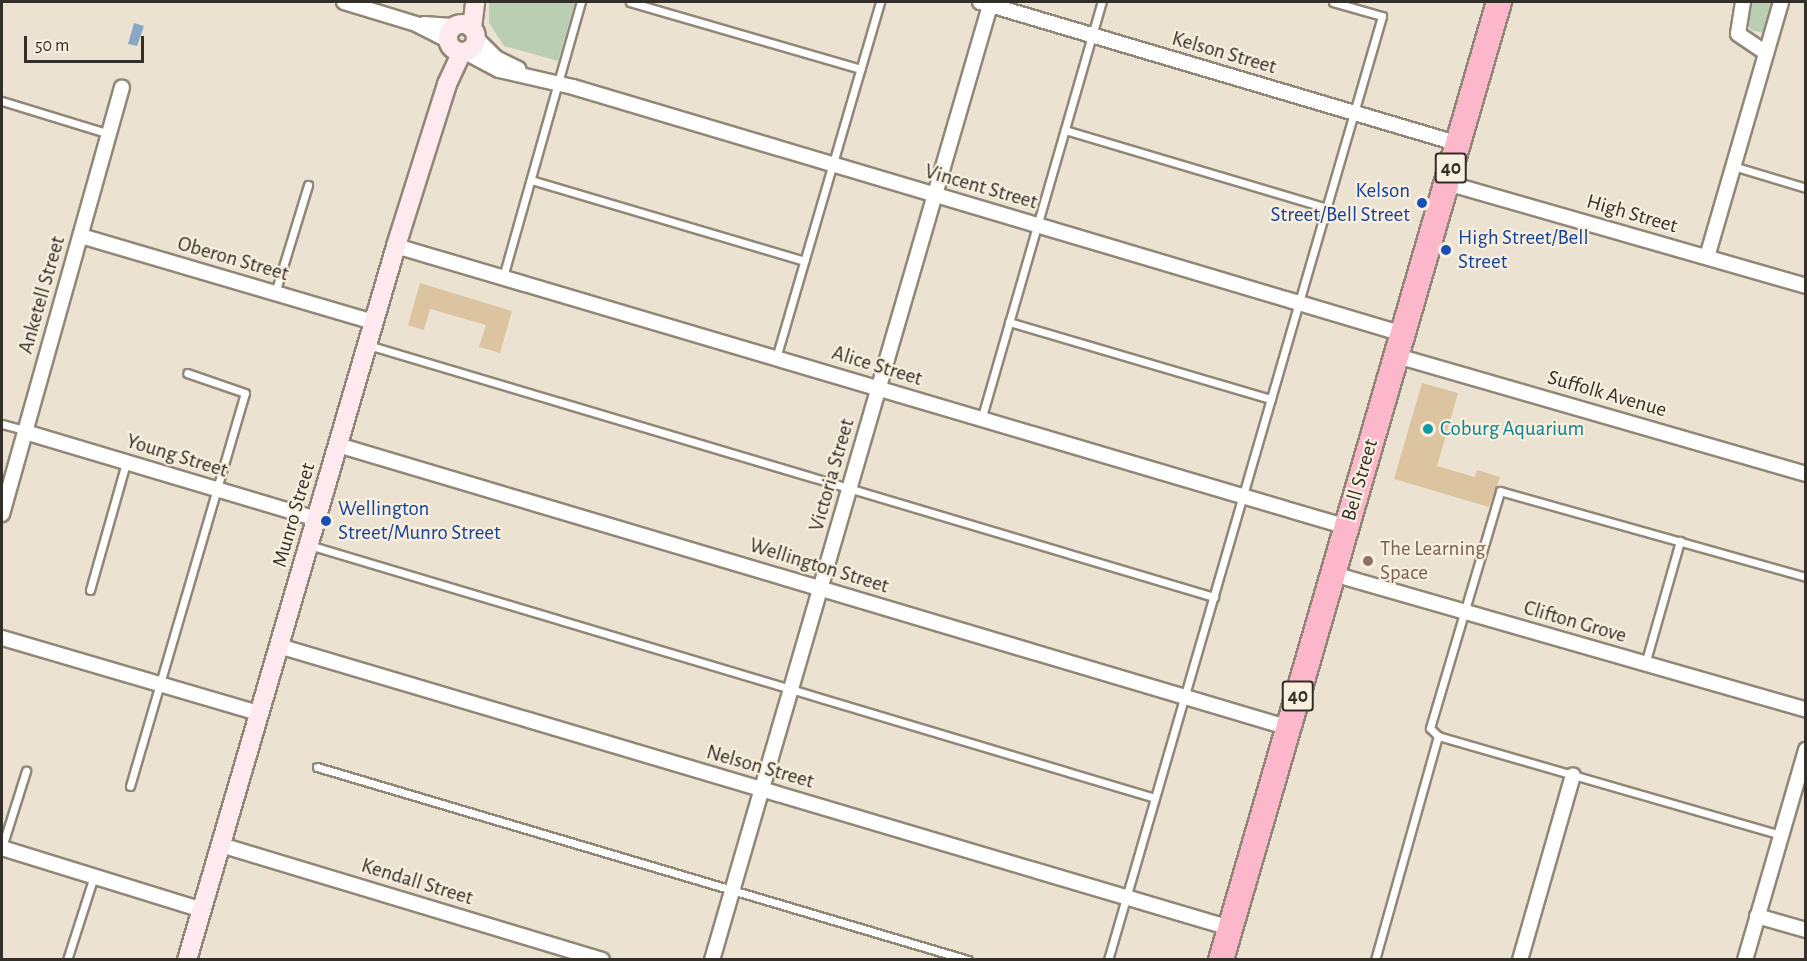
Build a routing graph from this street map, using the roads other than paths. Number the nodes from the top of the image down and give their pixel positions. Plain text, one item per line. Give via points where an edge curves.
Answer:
1 (344, 2) edge
2 (469, 2) edge
3 (475, 2) edge
4 (581, 2) edge
5 (630, 2) edge
6 (880, 2) edge
7 (1102, 2) edge
8 (1333, 2) edge
9 (1499, 2) edge
10 (1743, 2) edge
11 (1781, 2) edge
12 (987, 3) edge
13 (1092, 36) junction
14 (461, 38) junction
15 (1766, 53) junction
16 (860, 69) junction
17 (552, 81) junction
18 (122, 88) dead end
19 (2, 101) edge
20 (1353, 113) junction
21 (1065, 130) junction
22 (109, 134) junction
23 (1458, 144) junction
24 (832, 164) junction
25 (1733, 166) junction
26 (531, 180) junction
27 (1447, 183) junction
28 (308, 185) dead end
29 (1806, 188) edge
30 (934, 195) junction
31 (1326, 208) junction
32 (1038, 225) junction
33 (81, 236) junction
34 (396, 246) junction
35 (1707, 257) junction
36 (804, 261) junction
37 (503, 277) junction
38 (1806, 286) edge
39 (275, 293) junction
40 (1299, 302) junction
41 (373, 322) junction
42 (1009, 322) junction
43 (366, 345) junction
44 (1400, 345) junction
45 (776, 358) junction
46 (188, 373) dead end
47 (879, 389) junction
48 (1271, 399) junction
49 (981, 420) junction
50 (2, 424) edge
51 (25, 431) junction
52 (338, 446) junction
53 (126, 462) junction
54 (1806, 474) edge
55 (849, 489) junction
56 (216, 490) junction
57 (1242, 497) junction
58 (2, 514) edge
59 (316, 519) junction
60 (1347, 527) junction
61 (1680, 541) junction
62 (309, 545) junction
63 (1333, 574) junction
64 (1806, 577) edge
65 (180, 584) dead end
66 (189, 586) junction
67 (820, 588) junction
68 (90, 590) dead end
69 (1214, 597) junction
70 (1465, 612) junction
71 (2, 638) edge
72 (279, 646) junction
73 (1645, 664) junction
74 (159, 684) junction
75 (790, 689) junction
76 (1184, 697) junction
77 (1806, 710) edge
78 (260, 713) junction
79 (1289, 728) junction
80 (1438, 736) junction
81 (1806, 750) edge
82 (317, 767) dead end
83 (26, 771) dead end
84 (1574, 775) junction
85 (130, 786) dead end
86 (762, 790) junction
87 (1155, 798) junction
88 (1781, 835) junction
89 (221, 845) junction
90 (2, 848) edge
91 (94, 876) junction
92 (732, 889) junction
93 (1126, 897) junction
94 (202, 910) junction
95 (1757, 916) junction
96 (1230, 928) junction
97 (1806, 930) edge
98 (67, 960) edge
99 (187, 960) edge
100 (602, 960) edge
101 (712, 960) edge
102 (968, 960) edge
103 (1108, 960) edge
104 (1221, 960) edge
105 (1375, 960) edge
106 (1520, 960) edge
107 (1744, 960) edge

1 - 14 street, Vincent Street
2 - 14 street, Munro Street
3 - 14 street, Munro Street
4 - 17 lane
5 - 16 lane
6 - 16 lane
7 - 13 lane
8 - 20 lane via 1382,16
9 - 23 highway, Bell Street / 40
10 - 15 street via 1738,34
11 - 15 street
12 - 13 street, Kelson Street
12 - 30 street, Victoria Street
13 - 20 street, Kelson Street
13 - 21 lane
14 - 17 street, Vincent Street via 499,70
14 - 34 street, Munro Street
15 - 25 street
16 - 24 lane
17 - 24 street, Vincent Street
17 - 26 lane
18 - 22 street, Anketell Street
19 - 22 lane
20 - 23 street, Kelson Street
20 - 31 lane
21 - 31 lane
21 - 32 lane
22 - 33 street, Anketell Street
23 - 27 highway, Bell Street / 40
24 - 30 street, Vincent Street
24 - 36 lane
25 - 29 lane
25 - 35 street
26 - 36 lane
26 - 37 lane
27 - 35 street, High Street
27 - 44 highway, Bell Street / 40
28 - 39 lane
30 - 32 street, Vincent Street
30 - 47 street, Victoria Street
31 - 40 lane
32 - 40 street, Vincent Street
32 - 42 lane
33 - 39 street, Oberon Street
33 - 51 street, Anketell Street
34 - 37 street, Alice Street
34 - 41 street, Munro Street
35 - 38 street, High Street
36 - 45 lane
37 - 45 street, Alice Street
39 - 41 street, Oberon Street
40 - 44 street, Vincent Street
40 - 48 lane
41 - 43 street, Munro Street
42 - 48 lane
42 - 49 lane
43 - 52 street, Munro Street
43 - 55 lane
44 - 54 street, Suffolk Avenue
44 - 60 highway, Bell Street / 40
45 - 47 street, Alice Street
46 - 56 lane via 245,393
47 - 49 street, Alice Street
47 - 55 street, Victoria Street
48 - 57 lane
49 - 57 street, Alice Street
50 - 51 lane
51 - 53 street, Young Street
51 - 58 street, Anketell Street
52 - 59 street, Munro Street
52 - 67 street, Wellington Street
53 - 56 street, Young Street
53 - 68 lane
55 - 67 street, Victoria Street
55 - 69 lane
56 - 59 street, Young Street
56 - 66 lane
57 - 60 street, Alice Street
57 - 69 lane
59 - 62 street, Munro Street
60 - 63 highway, Bell Street / 40
61 - 64 lane
61 - 70 lane via 1500,491
61 - 73 lane
62 - 72 street, Munro Street
62 - 75 lane
63 - 70 street, Clifton Grove
63 - 79 highway, Bell Street / 40
65 - 66 lane
66 - 74 lane
67 - 75 street, Victoria Street
67 - 76 street, Wellington Street
69 - 76 lane
70 - 73 street, Clifton Grove
70 - 80 lane via 1430,728
71 - 74 street
72 - 78 street, Munro Street
72 - 86 street, Nelson Street
73 - 77 street, Clifton Grove
74 - 78 street
74 - 85 lane
75 - 86 street, Victoria Street
75 - 87 lane
76 - 79 street, Wellington Street
76 - 87 lane
78 - 89 street, Munro Street
79 - 96 highway, Bell Street / 40
80 - 84 lane
80 - 105 lane
81 - 88 street
82 - 92 lane
83 - 90 lane
84 - 88 lane
84 - 106 street
86 - 92 street, Victoria Street
86 - 93 street, Nelson Street
87 - 93 lane
88 - 95 street
89 - 94 street, Munro Street
89 - 100 street, Kendall Street
90 - 91 street
91 - 94 street
91 - 98 lane
92 - 101 street, Victoria Street
92 - 102 lane
93 - 96 street, Nelson Street
93 - 103 lane
94 - 99 street, Munro Street
95 - 97 street
95 - 107 street
96 - 104 highway, Bell Street / 40

